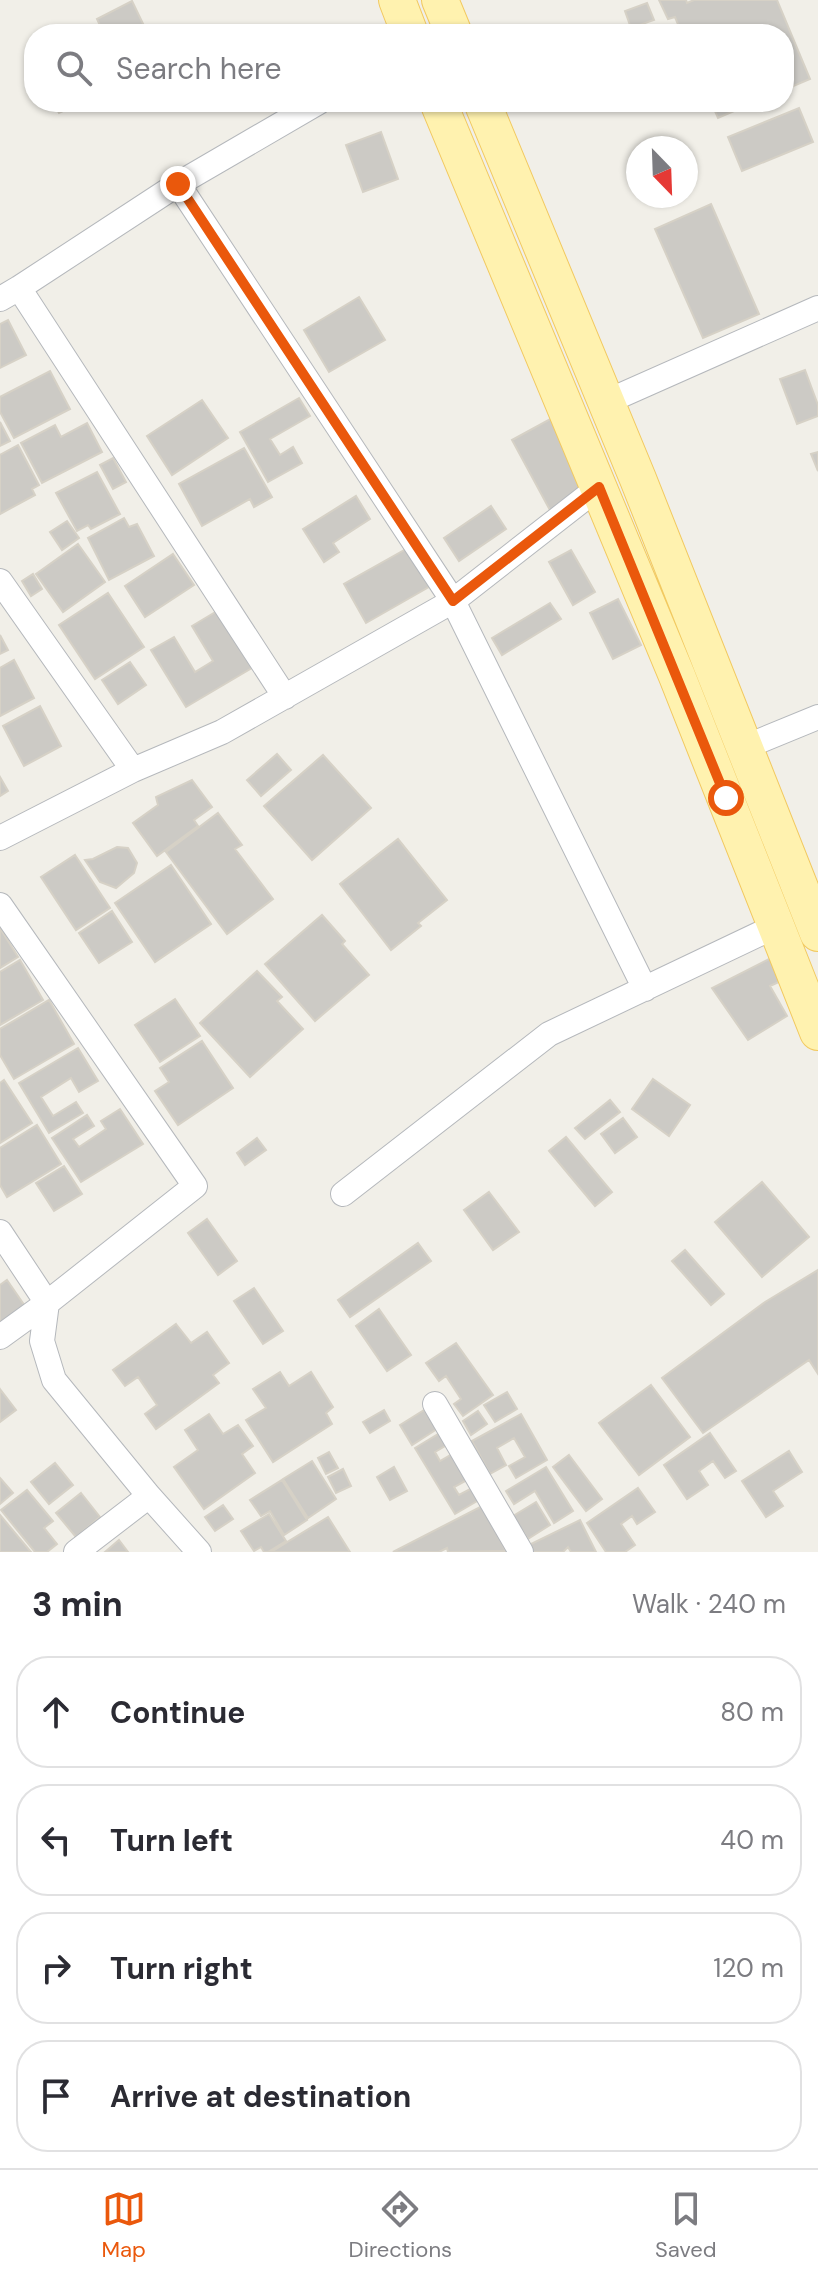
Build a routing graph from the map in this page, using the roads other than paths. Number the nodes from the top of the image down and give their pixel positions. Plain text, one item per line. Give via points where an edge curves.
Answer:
1 (397, 0) edge
2 (440, 0) edge
3 (406, 24) edge
4 (450, 24) edge
5 (302, 112) edge
6 (442, 112) edge
7 (486, 112) edge
8 (178, 184) junction
9 (10, 294) edge
10 (818, 308) edge
11 (606, 402) junction
12 (599, 487) junction
13 (0, 581) edge
14 (453, 601) junction
15 (285, 697) junction
16 (818, 717) edge
17 (745, 747) junction
18 (133, 770) junction
19 (0, 838) edge
20 (0, 905) edge
21 (776, 926) junction
22 (818, 933) edge
23 (645, 989) junction
24 (818, 1032) edge
25 (343, 1194) dead end
26 (0, 1232) edge
27 (47, 1303) junction
28 (0, 1337) edge
29 (435, 1404) dead end
30 (149, 1496) junction
31 (76, 1552) edge
32 (199, 1552) edge
33 (521, 1552) edge

1 - 3 main road
2 - 4 main road
5 - 8 street
6 - 12 main road
7 - 11 main road
8 - 9 street
8 - 14 street
9 - 15 street
10 - 11 street
11 - 17 main road
12 - 14 street
12 - 21 main road
13 - 18 street
14 - 15 street
14 - 23 street
15 - 18 street via 222,732
16 - 17 street
17 - 22 main road
18 - 19 street
20 - 27 street via 195,1186
21 - 23 street
21 - 24 main road
23 - 25 street via 549,1034
26 - 27 street
27 - 28 street
27 - 30 street via 42,1341 54,1380
29 - 33 street
30 - 31 street
30 - 32 street

